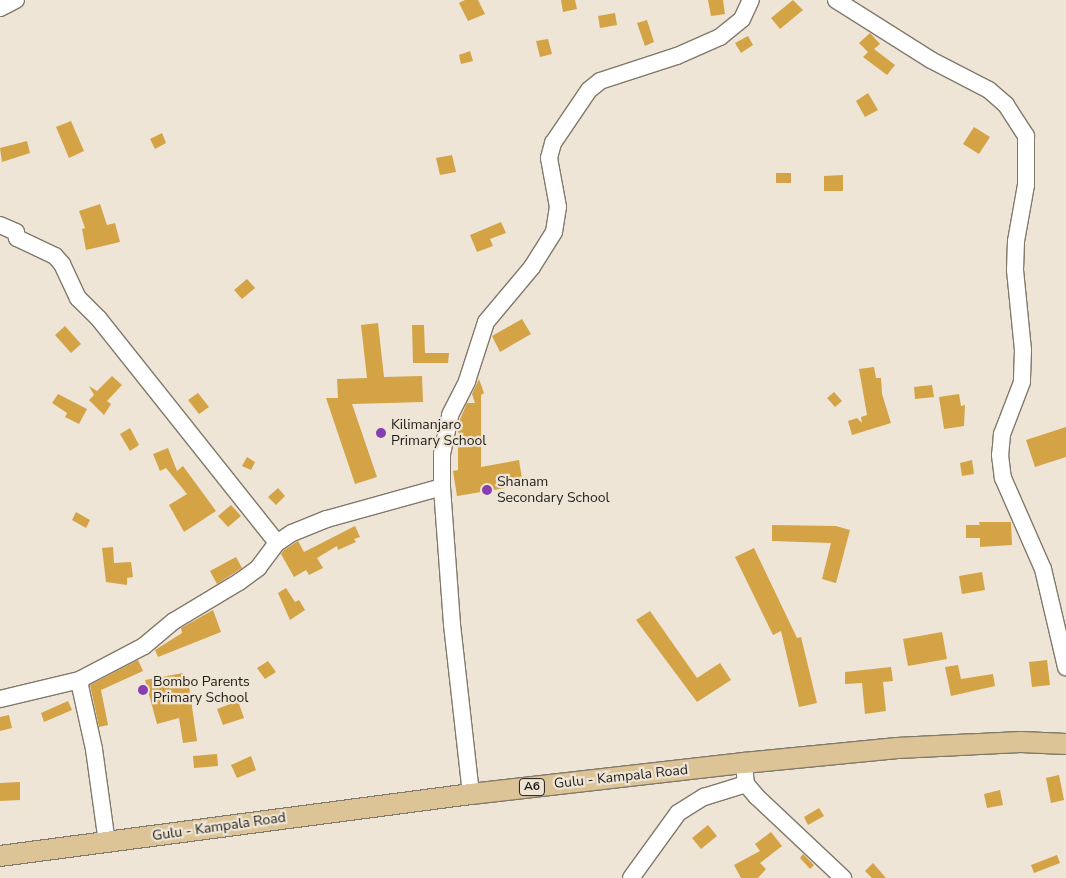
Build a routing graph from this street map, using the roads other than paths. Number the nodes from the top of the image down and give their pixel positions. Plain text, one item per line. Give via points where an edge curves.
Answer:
1 (16, 0) edge
2 (751, 0) edge
3 (836, 0) edge
4 (0, 8) edge
5 (0, 225) edge
6 (442, 487) junction
7 (277, 543) junction
8 (1066, 667) edge
9 (80, 680) junction
10 (0, 699) edge
11 (1066, 744) edge
12 (744, 763) junction
13 (746, 784) junction
14 (471, 794) junction
15 (106, 843) junction
16 (0, 856) edge
17 (632, 878) edge
18 (843, 878) edge

1 - 4 street
2 - 6 street via 745,14 731,30 702,47 600,81 589,90 553,143 549,172 558,207 554,232 543,252 480,335 467,381 445,431
3 - 8 street via 931,60 989,90 1006,105 1026,136 1026,185 1016,241 1015,270 1023,350 1022,382 1002,434 1000,454 1003,478 1043,569
5 - 7 street via 16,232 17,238 55,256 62,264 78,298 99,319
6 - 7 street via 308,525
6 - 14 street via 452,624
7 - 9 street via 258,568 239,582 174,621 144,646
9 - 10 street
9 - 15 street via 97,765
11 - 12 main road, Gulu - Kampala Road / A6 via 1021,742 897,748
12 - 13 street
12 - 14 main road, Gulu - Kampala Road / A6
13 - 17 street via 704,797 678,813
13 - 18 street
14 - 15 main road, Gulu - Kampala Road / A6
15 - 16 main road, Gulu - Kampala Road / A6

